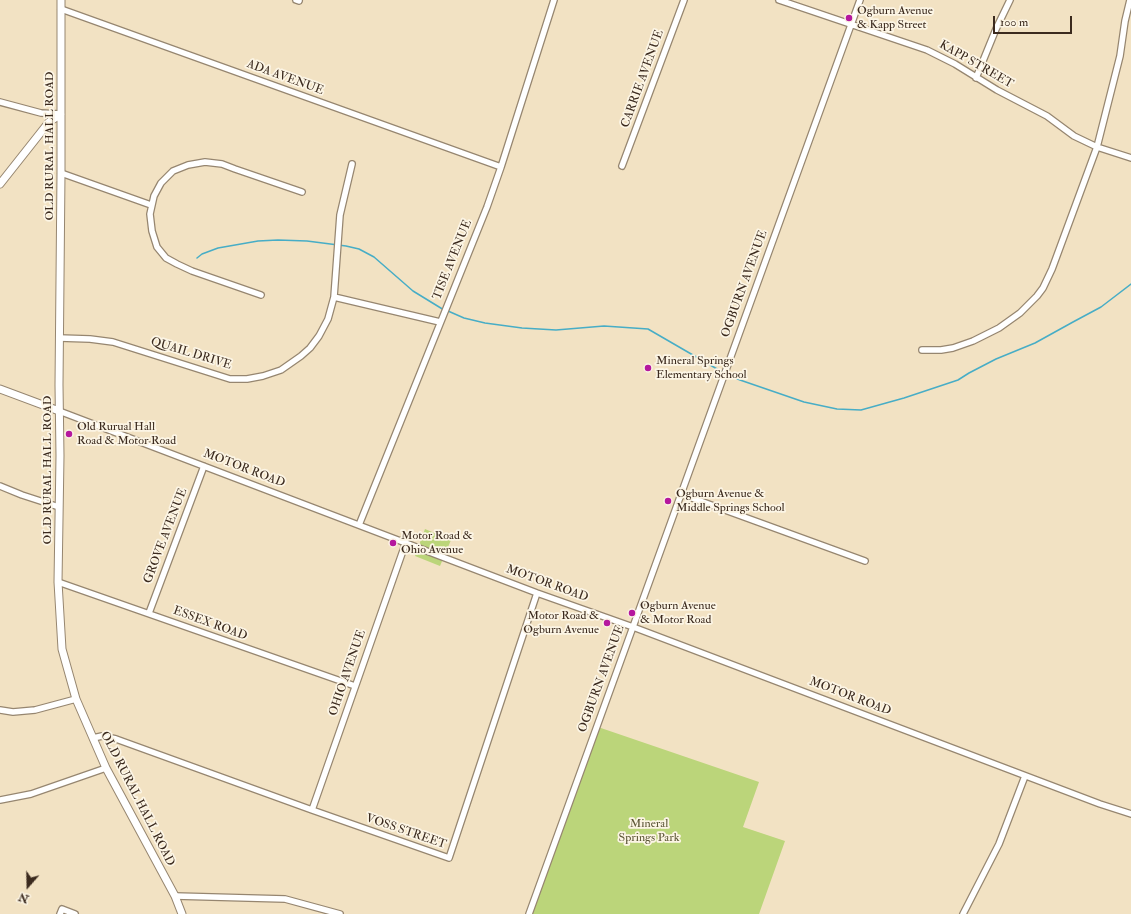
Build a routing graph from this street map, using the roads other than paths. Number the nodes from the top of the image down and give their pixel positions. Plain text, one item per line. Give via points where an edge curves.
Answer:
1 (61, 0) edge
2 (554, 0) edge
3 (684, 0) edge
4 (779, 0) edge
5 (860, 0) edge
6 (1010, 0) edge
7 (1130, 0) edge
8 (61, 9) junction
9 (851, 25) junction
10 (976, 78) junction
11 (0, 102) edge
12 (61, 114) junction
13 (1097, 147) junction
14 (1131, 158) edge
15 (352, 164) dead end
16 (502, 166) junction
17 (622, 166) dead end
18 (61, 173) junction
19 (1, 179) edge
20 (302, 192) dead end
21 (151, 205) junction
22 (261, 295) dead end
23 (334, 297) junction
24 (440, 322) junction
25 (59, 338) junction
26 (922, 350) dead end
27 (0, 389) edge
28 (60, 411) junction
29 (204, 466) junction
30 (0, 486) edge
31 (681, 494) junction
32 (59, 507) junction
33 (360, 525) junction
34 (406, 542) junction
35 (865, 561) dead end
36 (58, 582) junction
37 (537, 593) junction
38 (149, 613) junction
39 (633, 627) junction
40 (355, 686) junction
41 (76, 699) junction
42 (0, 710) edge
43 (93, 738) junction
44 (106, 768) junction
45 (1025, 776) junction
46 (0, 800) edge
47 (312, 810) junction
48 (1131, 814) edge
49 (175, 896) junction
50 (60, 914) edge
51 (75, 914) edge
52 (182, 914) edge
53 (340, 914) edge
54 (529, 914) edge
55 (963, 914) edge

1 - 8 main road, OLD RURAL HALL ROAD
2 - 16 street, TISE AVENUE
3 - 17 street, CARRIE AVENUE
4 - 9 street, KAPP STREET
5 - 9 street, OGBURN AVENUE
6 - 10 street
7 - 13 street via 1118,66
8 - 12 main road, OLD RURAL HALL ROAD
8 - 16 street, ADA AVENUE
9 - 10 street, KAPP STREET via 927,50
9 - 31 street, OGBURN AVENUE
10 - 13 street, KAPP STREET
11 - 12 street via 41,113
12 - 18 main road, OLD RURAL HALL ROAD
12 - 19 main road via 49,122
13 - 14 street, KAPP STREET
13 - 26 street via 1050,274 1037,296 1011,320 973,341 949,349
15 - 23 street, QUAIL DRIVE via 340,216
16 - 24 street, TISE AVENUE
18 - 21 street
18 - 25 main road, OLD RURAL HALL ROAD
20 - 21 street via 222,164 205,162 173,171 157,189
21 - 22 street via 150,219 154,240 166,258 192,271
23 - 24 street
23 - 25 street, QUAIL DRIVE via 328,320 310,348 273,374 247,379 230,379 113,342
24 - 33 street, TISE AVENUE
25 - 28 main road, OLD RURAL HALL ROAD
27 - 28 main road, MOTOR ROAD
28 - 29 street, MOTOR ROAD
28 - 32 main road, OLD RURAL HALL ROAD
29 - 33 street, MOTOR ROAD
29 - 38 street, GROVE AVENUE
30 - 32 street
31 - 35 street
31 - 39 street, OGBURN AVENUE
32 - 36 main road, OLD RURAL HALL ROAD
33 - 34 street, MOTOR ROAD
34 - 37 street, MOTOR ROAD
34 - 40 street, OHIO AVENUE
36 - 38 street, ESSEX ROAD
36 - 41 main road, OLD RURAL HALL ROAD via 62,649
37 - 39 street, MOTOR ROAD
37 - 47 street, VOSS STREET via 448,858
38 - 40 street, ESSEX ROAD
39 - 45 street, MOTOR ROAD
39 - 54 street, OGBURN AVENUE
40 - 47 street, OHIO AVENUE
41 - 42 street via 35,710
41 - 43 main road, OLD RURAL HALL ROAD
43 - 44 main road, OLD RURAL HALL ROAD
43 - 47 street, VOSS STREET via 102,736 116,739
44 - 46 street via 31,794
44 - 49 main road, OLD RURAL HALL ROAD
45 - 48 street, MOTOR ROAD
45 - 55 street via 999,844
49 - 52 main road, OLD RURAL HALL ROAD
49 - 53 street via 285,899
50 - 51 street via 62,909

